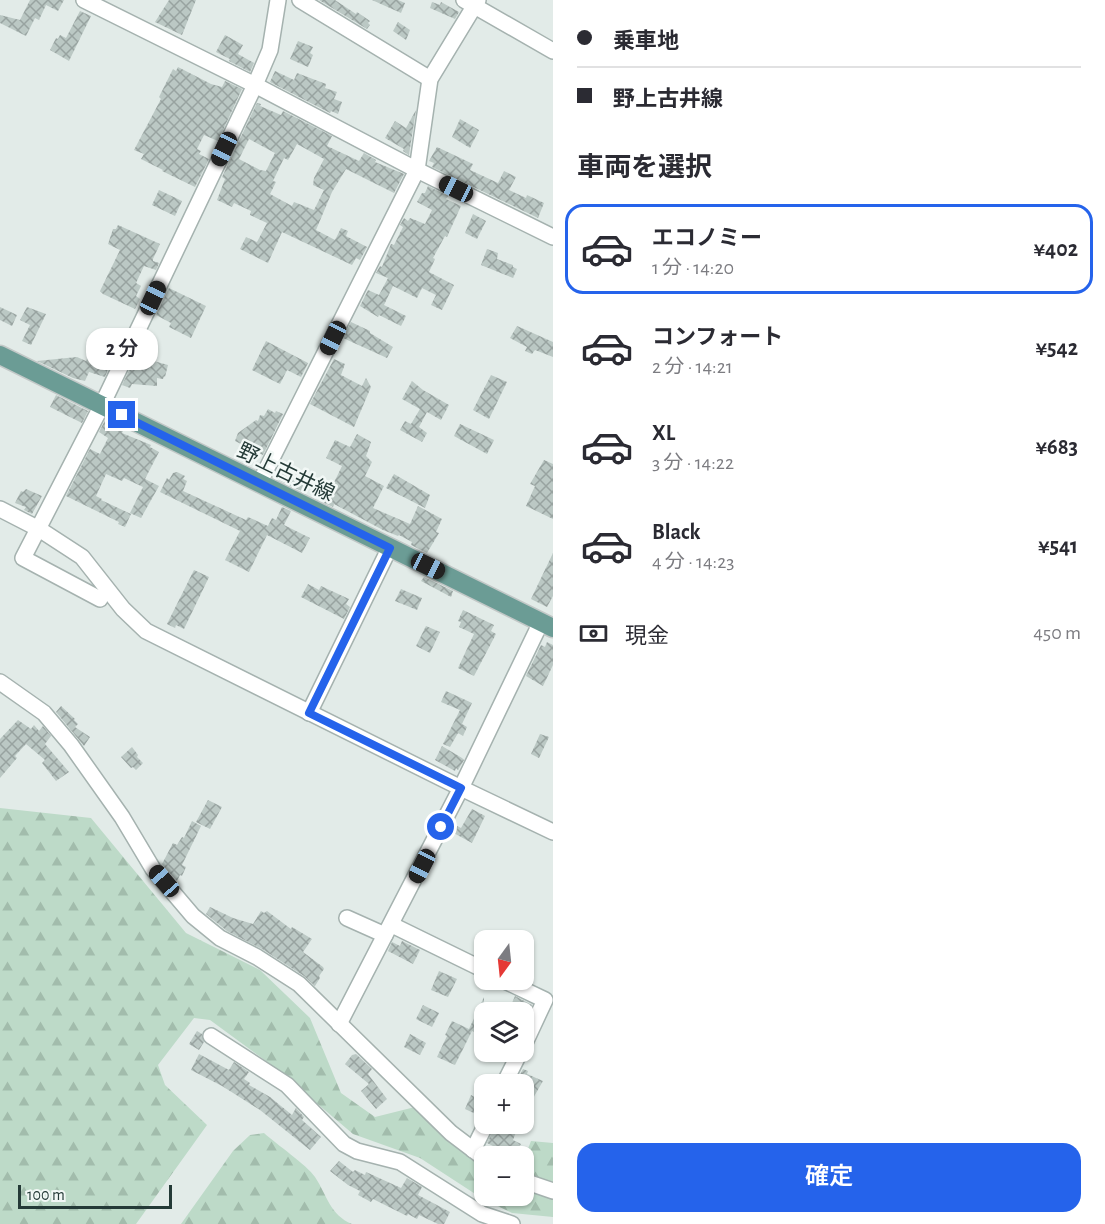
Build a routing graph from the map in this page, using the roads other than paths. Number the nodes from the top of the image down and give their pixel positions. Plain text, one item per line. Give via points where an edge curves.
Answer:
1 (84, 0) edge
2 (278, 0) edge
3 (300, 0) edge
4 (473, 2) edge
5 (553, 51) edge
6 (430, 79) junction
7 (255, 85) junction
8 (417, 170) junction
9 (553, 237) edge
10 (0, 355) edge
11 (102, 405) junction
12 (260, 484) junction
13 (0, 509) edge
14 (39, 529) junction
15 (390, 548) junction
16 (100, 599) dead end
17 (549, 623) edge
18 (0, 682) edge
19 (309, 713) junction
20 (461, 788) junction
21 (553, 832) edge
22 (347, 918) dead end
23 (388, 930) junction
24 (474, 966) edge
25 (524, 990) edge
26 (339, 1023) junction
27 (534, 1024) edge
28 (211, 1036) dead end
29 (474, 1150) edge
30 (534, 1184) edge
31 (553, 1191) edge
32 (512, 1224) edge

1 - 7 street
2 - 7 street via 270,50
3 - 6 street
4 - 5 street
4 - 6 street
6 - 8 street
7 - 8 street
7 - 11 street
8 - 9 street
8 - 12 street
10 - 11 main road, 野上古井線
11 - 12 main road, 野上古井線
11 - 14 street
12 - 15 main road, 野上古井線
13 - 14 street
14 - 16 street via 23,558
14 - 19 street via 82,557 123,609 146,631
15 - 17 main road, 野上古井線
15 - 19 street
17 - 20 street
18 - 26 street via 44,713 71,745 153,869 193,916 220,938 298,984
19 - 20 street
20 - 21 street
20 - 23 street
22 - 23 street
23 - 24 street
23 - 26 street
25 - 27 street via 545,1000
26 - 29 street
28 - 32 street via 287,1085 344,1144 400,1162 482,1214
30 - 31 street

